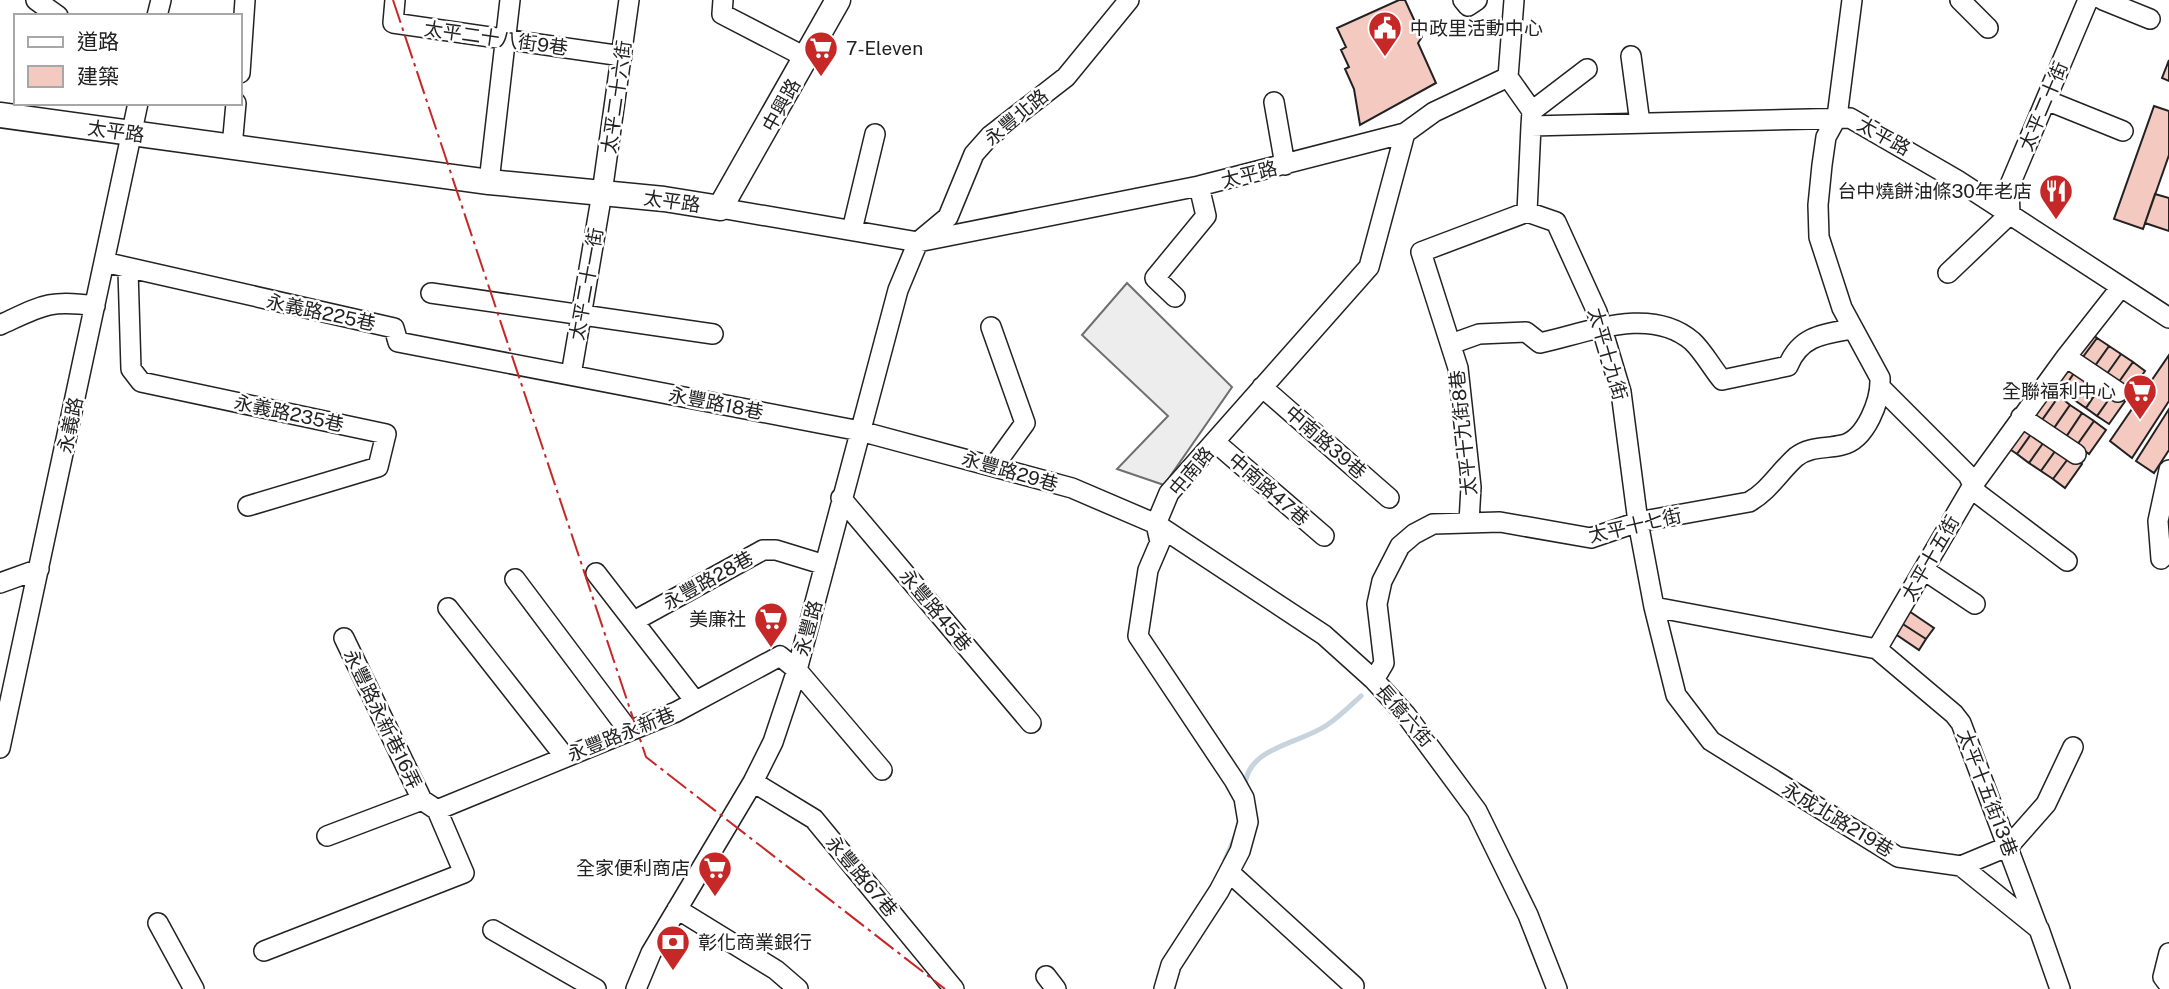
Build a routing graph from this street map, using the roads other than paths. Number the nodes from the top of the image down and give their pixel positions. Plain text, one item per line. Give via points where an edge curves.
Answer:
1 (36, 0) edge
2 (245, 0) edge
3 (395, 0) edge
4 (510, 0) edge
5 (629, 0) edge
6 (723, 0) edge
7 (838, 0) edge
8 (1129, 0) edge
9 (1463, 0) edge
10 (1476, 0) edge
11 (1514, 0) edge
12 (1852, 0) edge
13 (1960, 0) edge
14 (2088, 0) edge
15 (2103, 0) edge
16 (55, 14) edge
17 (2150, 19) dead end
18 (1988, 28) dead end
19 (505, 41) junction
20 (242, 44) edge
21 (622, 56) junction
22 (1631, 56) dead end
23 (807, 58) junction
24 (1587, 69) dead end
25 (1508, 77) junction
26 (2046, 100) junction
27 (1274, 102) dead end
28 (123, 105) edge
29 (138, 105) edge
30 (236, 105) edge
31 (0, 115) edge
32 (1837, 117) junction
33 (1532, 119) junction
34 (1640, 123) junction
35 (2123, 131) dead end
36 (132, 133) junction
37 (1405, 133) junction
38 (875, 134) dead end
39 (232, 147) junction
40 (1285, 165) junction
41 (489, 182) junction
42 (1199, 186) junction
43 (602, 193) junction
44 (720, 208) junction
45 (1527, 212) junction
46 (2010, 214) junction
47 (852, 230) junction
48 (918, 242) junction
49 (104, 262) junction
50 (128, 270) junction
51 (1948, 273) dead end
52 (2121, 287) junction
53 (431, 293) dead end
54 (1175, 297) dead end
55 (95, 306) junction
56 (580, 315) junction
57 (2169, 318) edge
58 (0, 325) edge
59 (991, 327) dead end
60 (1603, 329) junction
61 (1852, 329) junction
62 (713, 334) dead end
63 (1451, 344) junction
64 (2066, 357) junction
65 (571, 375) junction
66 (1262, 387) junction
67 (1880, 387) junction
68 (2118, 392) dead end
69 (2021, 417) junction
70 (860, 431) junction
71 (1215, 442) junction
72 (2076, 454) dead end
73 (994, 466) junction
74 (2169, 470) edge
75 (1973, 485) junction
76 (841, 498) junction
77 (1389, 498) dead end
78 (248, 506) dead end
79 (1469, 522) junction
80 (1638, 522) junction
81 (1156, 524) junction
82 (1324, 536) dead end
83 (2161, 559) dead end
84 (2067, 561) dead end
85 (825, 565) junction
86 (39, 569) junction
87 (1924, 570) junction
88 (596, 573) dead end
89 (515, 579) dead end
90 (0, 583) edge
91 (1975, 604) dead end
92 (1654, 607) junction
93 (448, 608) dead end
94 (634, 621) junction
95 (344, 638) dead end
96 (1878, 649) junction
97 (797, 670) junction
98 (1374, 680) junction
99 (695, 701) junction
100 (1031, 723) dead end
101 (629, 732) junction
102 (0, 747) edge
103 (2073, 747) dead end
104 (565, 757) junction
105 (882, 770) dead end
106 (753, 782) junction
107 (430, 805) junction
108 (327, 836) dead end
109 (2009, 846) junction
110 (1961, 866) junction
111 (1229, 872) junction
112 (677, 909) junction
113 (158, 923) dead end
114 (2039, 929) junction
115 (493, 930) dead end
116 (264, 951) dead end
117 (2169, 953) edge
118 (2169, 985) edge
119 (1354, 986) dead end
120 (194, 989) edge
121 (596, 989) edge
122 (636, 989) edge
123 (798, 989) edge
124 (954, 989) edge
125 (1164, 989) edge
126 (1557, 989) edge
127 (2060, 989) edge

1 - 16 street
2 - 20 street
3 - 19 street, 太平二十八街9巷 via 393,23
4 - 19 street
5 - 21 street, 太平二十六街
6 - 23 street via 722,14
7 - 23 main road, 中興路
8 - 48 street, 永豐北路 via 1066,76 974,154 948,217
9 - 10 street via 1468,6
11 - 25 street
12 - 32 street
13 - 18 street
14 - 26 street, 太平二十街
15 - 17 street
19 - 21 street, 太平二十八街9巷
19 - 41 street
21 - 43 street, 太平二十六街
22 - 34 street
23 - 44 main road, 中興路
24 - 33 street
25 - 33 street
25 - 37 street, 太平路 via 1425,117
26 - 35 street
26 - 46 street, 太平二十街 via 2009,187
27 - 40 street
28 - 36 street
29 - 36 street, 永義路
30 - 39 street
31 - 36 main road, 太平路
32 - 34 street, 太平路
32 - 46 street, 太平路 via 1873,128
32 - 61 street via 1826,137 1819,237
33 - 34 street, 太平路
33 - 45 street
36 - 39 main road, 太平路
36 - 49 street, 永義路
37 - 40 street, 太平路
37 - 66 street, 中南路 via 1369,267
38 - 47 street
39 - 41 main road, 太平路
40 - 42 street, 太平路
41 - 43 main road, 太平路
42 - 48 street, 太平路
42 - 54 street via 1206,216 1155,278
43 - 44 main road, 太平路
43 - 56 street, 太平二十一街
44 - 47 street, 太平路
45 - 60 street, 太平十九街 via 1556,222
45 - 63 street, 太平十九街8巷 via 1421,253
46 - 51 street
46 - 52 street, 太平路
47 - 48 street, 太平路
48 - 70 street, 永豐路 via 898,290
49 - 50 street, 永義路225巷
49 - 55 street, 永義路
50 - 65 street, 永義路225巷 via 394,328 398,342
50 - 78 street, 永義路235巷 via 131,369 141,382 386,434 378,467
52 - 57 street, 太平路
52 - 64 street, 太平十五街
53 - 56 street
55 - 58 street via 45,303
55 - 86 street, 永義路
56 - 62 street
56 - 65 street, 太平二十一街
59 - 73 street via 1024,423
60 - 61 street via 1643,322 1671,329 1692,342 1722,380 1788,366 1795,348
60 - 63 street via 1541,343 1526,332 1479,334
60 - 80 street, 太平十九街 via 1621,392
61 - 67 street
63 - 79 street, 太平十九街8巷 via 1460,382 1471,487
64 - 68 street
64 - 69 street, 太平十五街
65 - 70 street, 永豐路18巷
66 - 71 street, 中南路
66 - 77 street, 中南路39巷
67 - 75 street
67 - 80 street, 太平十七街 via 1872,411 1853,441 1807,451 1762,495 1749,502
69 - 72 street
69 - 75 street, 太平十五街
70 - 73 street, 永豐路29巷
70 - 76 street, 永豐路
71 - 81 street, 中南路 via 1169,494
71 - 82 street, 中南路47巷
73 - 81 street, 永豐路29巷 via 1072,488
74 - 83 street via 2158,521
75 - 84 street via 1977,493
75 - 87 street, 太平十五街
76 - 85 street, 永豐路
76 - 100 street, 永豐路45巷
79 - 80 street, 太平十七街 via 1500,522 1591,538
79 - 98 street, 太平十七街 via 1433,524 1400,546 1382,581 1377,604 1384,663
80 - 92 street, 太平十九街
81 - 98 street, 長億六街 via 1281,604
81 - 111 street, 中南路 via 1160,542 1148,570 1138,635 1244,798 1248,822
85 - 94 street, 永豐路28巷 via 764,550
85 - 97 street, 永豐路
86 - 90 street
86 - 102 street, 永義路
87 - 91 street
87 - 96 street, 太平十五街
88 - 94 street
89 - 101 street
92 - 96 street
92 - 110 street, 永成北路219巷 via 1676,695 1711,741 1898,857
93 - 104 street
94 - 99 street
95 - 107 street, 永豐路永新巷16弄
96 - 109 street, 太平十五街13巷 via 1961,723
97 - 99 street, 永豐路永新巷 via 780,656
97 - 105 street
97 - 106 street, 永豐路 via 773,741
98 - 126 street, 長億六街 via 1432,746 1477,811 1528,915
99 - 101 street, 永豐路永新巷
101 - 104 street, 永豐路永新巷
103 - 109 street via 2046,804
104 - 107 street, 永豐路永新巷
106 - 112 street, 永豐路
106 - 124 street, 永豐路67巷 via 814,819
107 - 108 street, 永豐路永新巷
107 - 116 street via 464,873
109 - 110 street
109 - 114 street, 太平十五街13巷
110 - 114 street
111 - 119 street
111 - 125 street, 中南路 via 1171,965
112 - 122 street, 永豐路
112 - 123 street via 776,970
113 - 120 street
114 - 127 street
115 - 121 street
117 - 118 street via 2163,976

